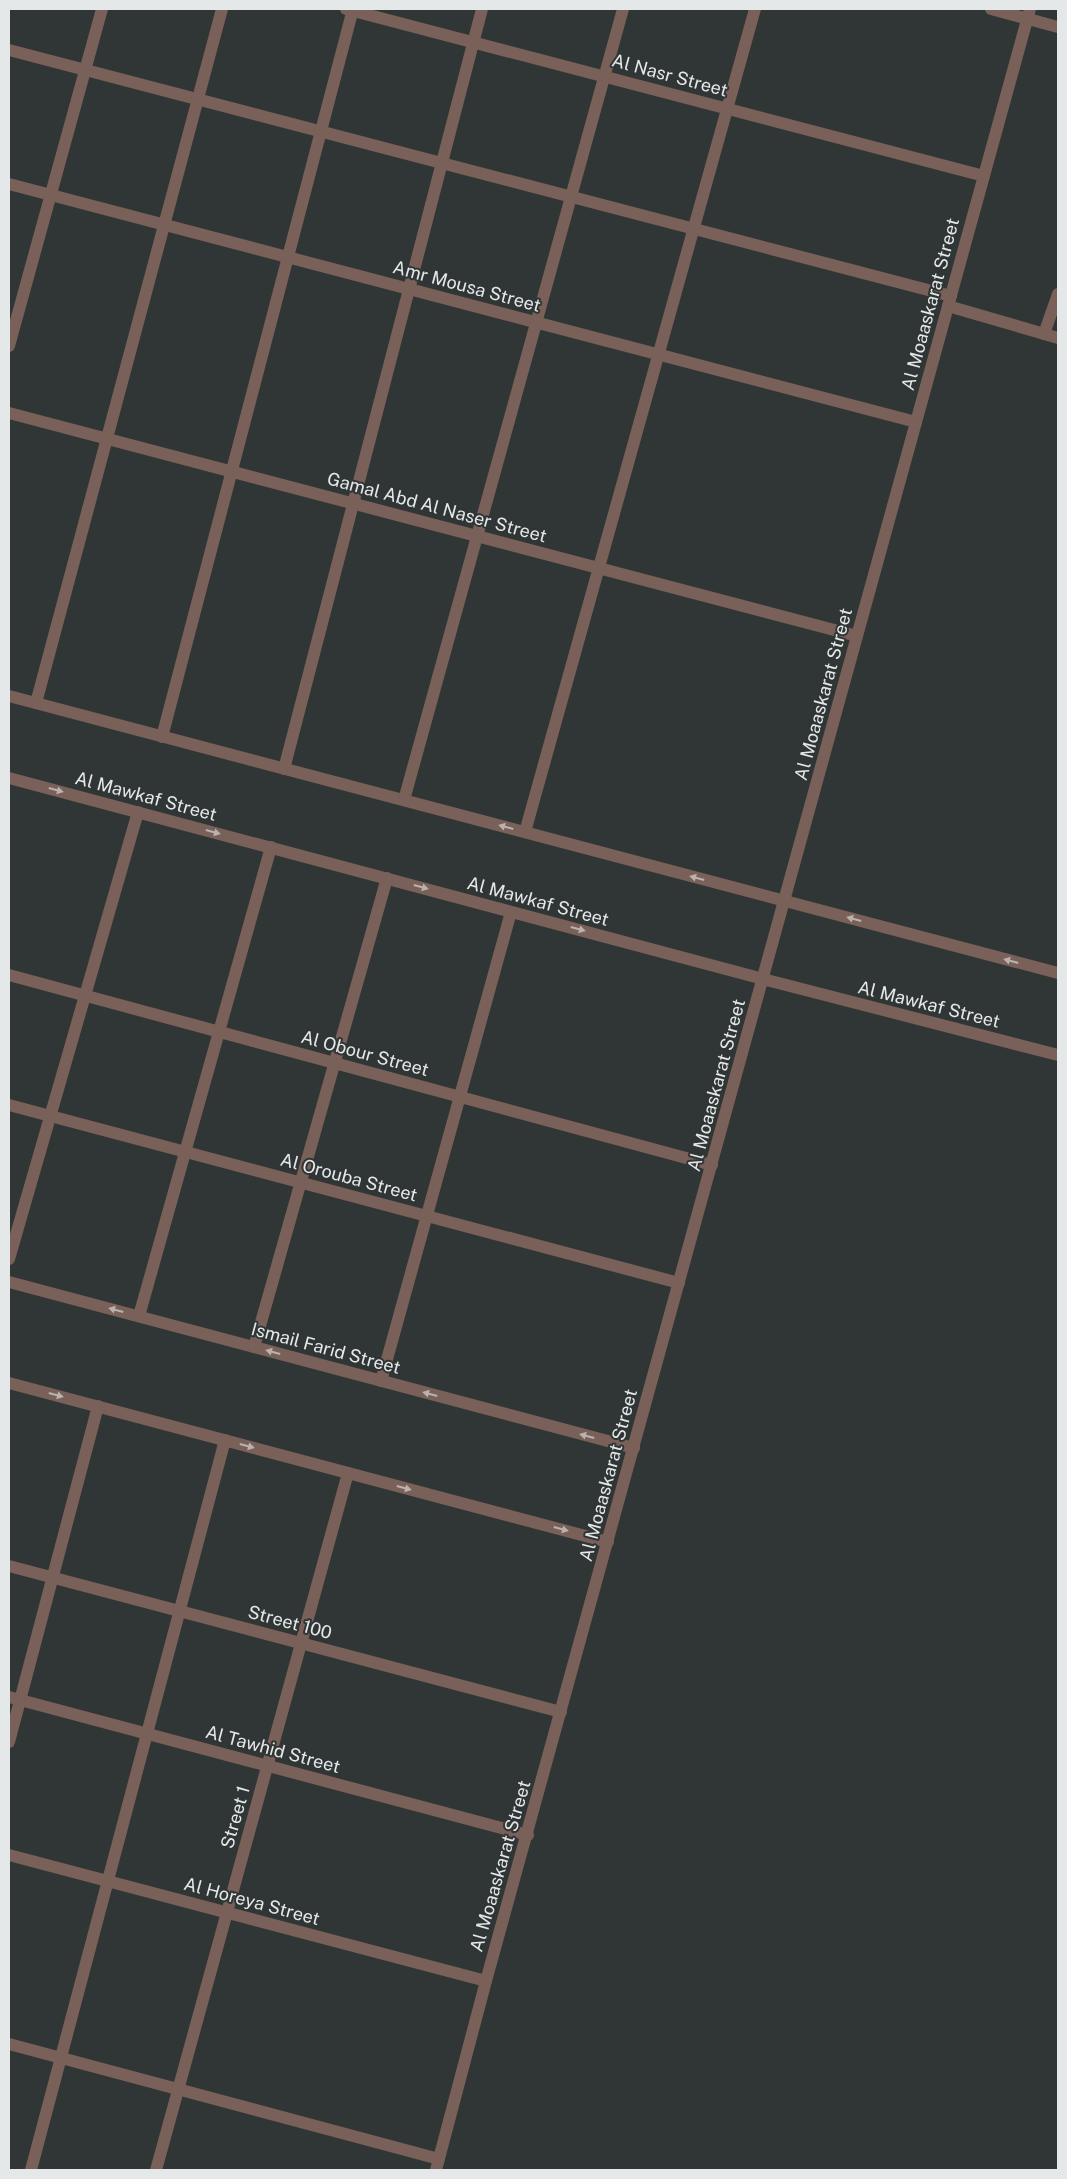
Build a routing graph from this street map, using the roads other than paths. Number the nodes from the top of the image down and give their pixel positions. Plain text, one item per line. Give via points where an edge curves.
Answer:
1 (102, 9) edge
2 (222, 9) edge
3 (351, 9) edge
4 (482, 9) edge
5 (623, 9) edge
6 (755, 9) edge
7 (991, 9) edge
8 (1028, 14) edge
9 (1058, 27) edge
10 (474, 42) junction
11 (9, 50) edge
12 (85, 70) junction
13 (604, 76) junction
14 (198, 99) junction
15 (727, 108) junction
16 (321, 132) junction
17 (442, 163) junction
18 (984, 176) junction
19 (9, 184) edge
20 (50, 195) junction
21 (571, 197) junction
22 (164, 225) junction
23 (694, 229) junction
24 (288, 257) junction
25 (409, 289) junction
26 (1058, 294) edge
27 (949, 301) junction
28 (536, 322) junction
29 (1044, 334) junction
30 (1058, 338) edge
31 (9, 346) edge
32 (659, 354) junction
33 (9, 413) edge
34 (916, 422) junction
35 (107, 439) junction
36 (232, 471) junction
37 (353, 504) junction
38 (478, 536) junction
39 (599, 568) junction
40 (857, 636) junction
41 (9, 696) edge
42 (36, 703) junction
43 (162, 736) junction
44 (284, 769) junction
45 (10, 781) edge
46 (404, 800) junction
47 (138, 812) junction
48 (525, 832) junction
49 (272, 848) junction
50 (387, 878) junction
51 (784, 901) junction
52 (511, 912) junction
53 (1058, 973) edge
54 (9, 975) edge
55 (763, 979) junction
56 (85, 995) junction
57 (219, 1032) junction
58 (1058, 1055) edge
59 (335, 1063) junction
60 (459, 1097) junction
61 (9, 1105) edge
62 (50, 1116) junction
63 (186, 1152) junction
64 (712, 1165) junction
65 (301, 1182) junction
66 (427, 1216) junction
67 (9, 1259) edge
68 (9, 1282) edge
69 (679, 1283) junction
70 (139, 1316) junction
71 (254, 1347) junction
72 (381, 1381) junction
73 (9, 1383) edge
74 (98, 1406) junction
75 (225, 1440) junction
76 (634, 1448) junction
77 (348, 1473) junction
78 (608, 1542) junction
79 (9, 1566) edge
80 (53, 1578) junction
81 (180, 1611) junction
82 (302, 1643) junction
83 (14, 1699) edge
84 (561, 1712) junction
85 (147, 1734) junction
86 (9, 1742) edge
87 (268, 1766) junction
88 (528, 1835) junction
89 (9, 1855) edge
90 (106, 1880) junction
91 (226, 1912) junction
92 (486, 1981) junction
93 (9, 2044) edge
94 (60, 2057) junction
95 (179, 2089) junction
96 (437, 2165) edge
97 (30, 2170) edge
98 (156, 2170) edge

1 - 12 street
2 - 14 street
3 - 10 street, Al Nasr Street
3 - 16 street
4 - 10 street
5 - 13 street
6 - 15 street
7 - 8 street
8 - 9 street
8 - 18 street, Al Moaaskarat Street
10 - 13 street, Al Nasr Street
10 - 17 street
11 - 12 street
12 - 14 street
12 - 20 street
13 - 15 street, Al Nasr Street
13 - 21 street
14 - 16 street
14 - 22 street
15 - 18 street, Al Nasr Street
15 - 23 street
16 - 17 street
16 - 24 street
17 - 21 street
17 - 25 street
18 - 27 street, Al Moaaskarat Street
19 - 20 street, Amr Mousa Street
20 - 22 street, Amr Mousa Street
20 - 31 street
21 - 23 street
21 - 28 street
22 - 24 street, Amr Mousa Street
22 - 35 street
23 - 27 street
23 - 32 street
24 - 25 street, Amr Mousa Street
24 - 36 street
25 - 28 street, Amr Mousa Street
25 - 37 street
26 - 29 street
27 - 29 street
27 - 34 street, Al Moaaskarat Street
28 - 32 street, Amr Mousa Street
28 - 38 street
29 - 30 street
32 - 34 street, Amr Mousa Street
32 - 39 street
33 - 35 street, Gamal Abd Al Naser Street
34 - 40 street, Al Moaaskarat Street
35 - 36 street, Gamal Abd Al Naser Street
35 - 42 street
36 - 37 street, Gamal Abd Al Naser Street
36 - 43 street
37 - 38 street, Gamal Abd Al Naser Street
37 - 44 street
38 - 39 street, Gamal Abd Al Naser Street
38 - 46 street
39 - 40 street, Gamal Abd Al Naser Street
39 - 48 street
40 - 51 street, Al Moaaskarat Street
41 - 42 street
42 - 43 street
43 - 44 street
44 - 46 street
45 -> 47 street, Al Mawkaf Street
48 -> 46 street
47 -> 49 street, Al Mawkaf Street
47 - 56 street
51 -> 48 street
49 - 50 street, Al Mawkaf Street
49 - 57 street
50 -> 52 street, Al Mawkaf Street
50 - 59 street
53 -> 51 street
51 - 55 street, Al Moaaskarat Street
52 -> 55 street, Al Mawkaf Street
52 - 60 street
54 - 56 street, Al Obour Street
55 - 58 street, Al Mawkaf Street
55 - 64 street, Al Moaaskarat Street
56 - 57 street, Al Obour Street
56 - 62 street
57 - 59 street, Al Obour Street
57 - 63 street
59 - 60 street, Al Obour Street
59 - 65 street
60 - 64 street, Al Obour Street
60 - 66 street
61 - 62 street, Al Orouba Street
62 - 63 street, Al Orouba Street
62 - 67 street
63 - 65 street, Al Orouba Street
63 - 70 street
64 - 69 street, Al Moaaskarat Street
65 - 66 street, Al Orouba Street
65 - 71 street
66 - 69 street, Al Orouba Street
66 - 72 street
70 -> 68 street, Ismail Farid Street
69 - 76 street, Al Moaaskarat Street
70 - 71 street, Ismail Farid Street
72 -> 71 street, Ismail Farid Street
76 -> 72 street, Ismail Farid Street
73 -> 74 street
74 - 75 street
74 - 80 street
75 -> 77 street
75 - 81 street
76 - 78 street, Al Moaaskarat Street
77 -> 78 street
77 - 82 street, Street 1
78 - 84 street, Al Moaaskarat Street
79 - 80 street, Street 100
80 - 81 street, Street 100
80 - 83 street
81 - 82 street, Street 100
81 - 85 street
82 - 84 street, Street 100
82 - 87 street, Street 1
83 - 85 street, Al Tawhid Street
83 - 86 street
84 - 88 street, Al Moaaskarat Street
85 - 87 street, Al Tawhid Street
85 - 90 street
87 - 88 street, Al Tawhid Street
87 - 91 street, Street 1
88 - 92 street, Al Moaaskarat Street
89 - 90 street, Al Horeya Street
90 - 91 street, Al Horeya Street
90 - 94 street
91 - 92 street, Al Horeya Street
91 - 95 street, Street 1
92 - 96 street, Al Moaaskarat Street
93 - 94 street
94 - 95 street
94 - 97 street
95 - 96 street
95 - 98 street, Street 1

